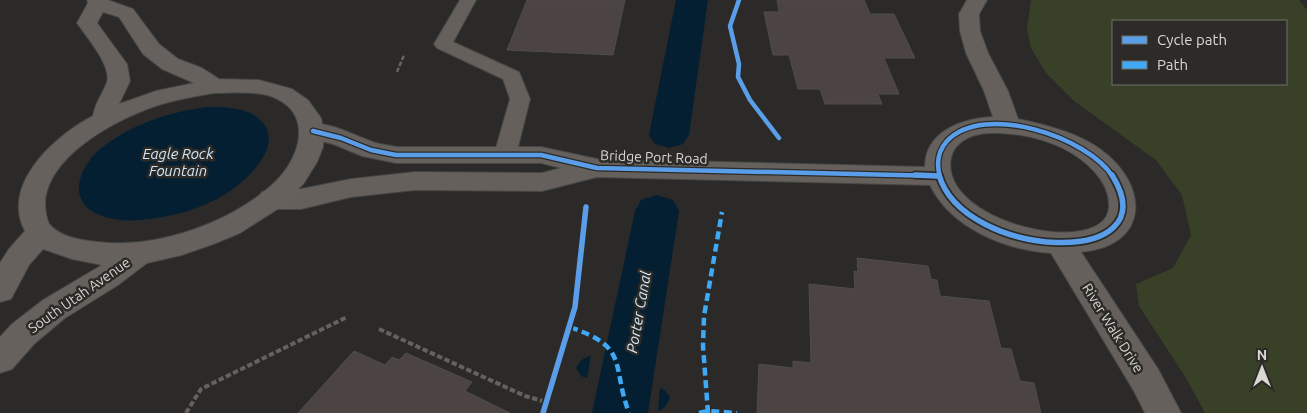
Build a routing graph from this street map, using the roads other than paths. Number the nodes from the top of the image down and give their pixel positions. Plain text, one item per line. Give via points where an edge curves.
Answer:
1 (468, 0) edge
2 (977, 0) edge
3 (98, 1) edge
4 (214, 86) junction
5 (105, 119) junction
6 (1008, 125) junction
7 (313, 131) junction
8 (506, 155) junction
9 (597, 168) junction
10 (939, 176) junction
11 (272, 199) junction
12 (40, 232) junction
13 (1060, 244) junction
14 (138, 254) junction
15 (0, 290) edge
16 (0, 359) edge
17 (1163, 413) edge

1 - 8 lane via 443,44 512,76 520,99
2 - 6 street via 969,14 970,31
3 - 4 main road via 126,13 151,50 170,64
3 - 5 main road via 87,23 116,64 119,81 107,103
4 - 5 main road via 150,100
4 - 7 main road via 252,86 284,94 305,109
5 - 12 main road via 74,139 50,162 34,188 30,212
6 - 10 street via 960,131 944,143 937,158
6 - 13 street via 1064,139 1090,154 1110,172 1122,192 1124,211 1114,228 1095,239
7 - 8 street, Bridge Port Road via 396,155
7 - 11 main road, South Utah Avenue via 310,152 296,176
8 - 9 street, Bridge Port Road via 541,155
9 - 10 street, Bridge Port Road
9 - 11 street, Bridge Port Road via 542,182 408,182 351,188 301,199
10 - 13 street via 950,196 971,215 1000,231 1033,241
11 - 14 main road, South Utah Avenue via 233,224 187,243
12 - 14 main road, South Utah Avenue via 71,249 97,254
12 - 15 main road via 19,257
13 - 17 street, River Walk Drive via 1146,380
14 - 16 main road, South Utah Avenue via 54,309 23,334

